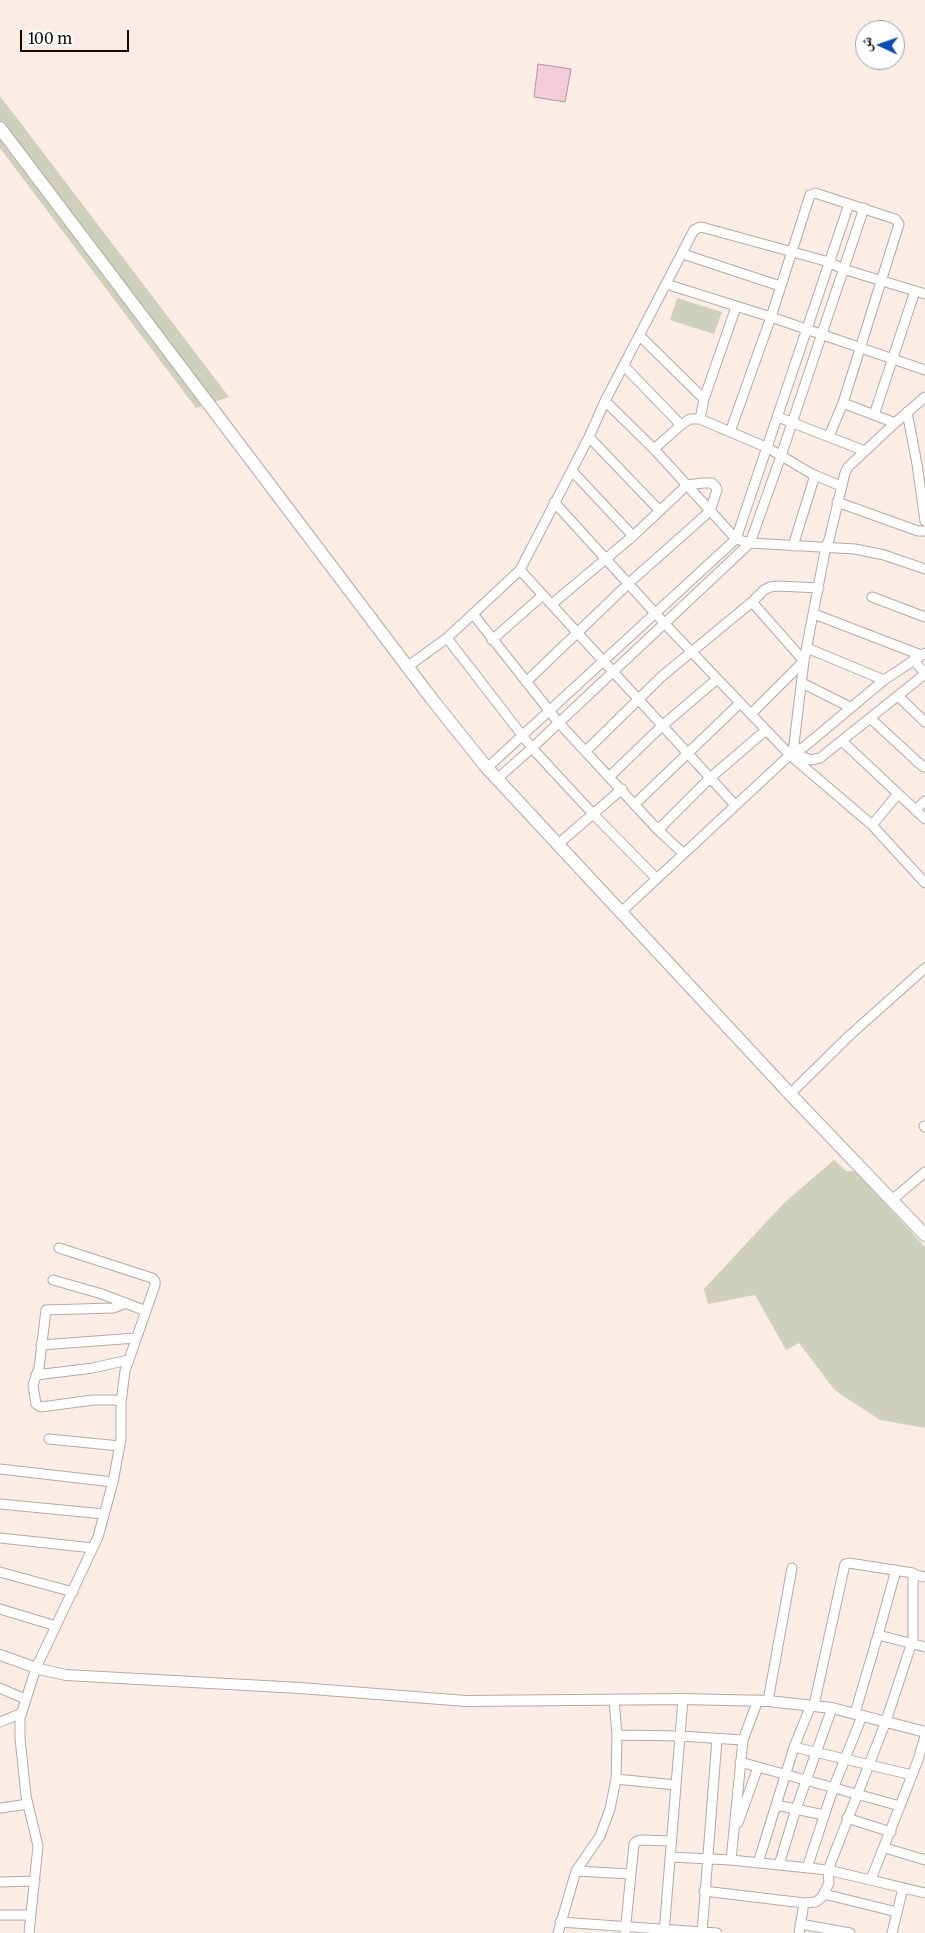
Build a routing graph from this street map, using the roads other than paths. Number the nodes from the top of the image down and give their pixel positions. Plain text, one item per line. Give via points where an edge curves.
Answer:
1 (0, 128) edge
2 (849, 204) junction
3 (864, 208) junction
4 (791, 252) junction
5 (683, 254) junction
6 (829, 262) junction
7 (843, 269) junction
8 (882, 282) junction
9 (666, 284) junction
10 (780, 286) junction
11 (915, 291) junction
12 (925, 294) edge
13 (736, 307) junction
14 (771, 317) junction
15 (807, 329) junction
16 (822, 334) junction
17 (640, 336) junction
18 (859, 348) junction
19 (893, 358) junction
20 (624, 366) junction
21 (925, 370) edge
22 (925, 396) edge
23 (704, 399) junction
24 (605, 401) junction
25 (843, 403) junction
26 (907, 412) junction
27 (874, 415) junction
28 (778, 418) junction
29 (700, 419) junction
30 (792, 423) junction
31 (895, 423) junction
32 (681, 424) junction
33 (730, 432) junction
34 (829, 436) junction
35 (589, 437) junction
36 (768, 448) junction
37 (654, 449) junction
38 (865, 451) junction
39 (781, 456) junction
40 (921, 463) edge
41 (572, 471) junction
42 (815, 475) junction
43 (687, 485) junction
44 (841, 486) junction
45 (554, 502) junction
46 (838, 502) junction
47 (659, 510) junction
48 (710, 511) junction
49 (925, 521) edge
50 (925, 531) edge
51 (633, 536) junction
52 (736, 539) junction
53 (750, 544) junction
54 (793, 546) junction
55 (826, 546) junction
56 (606, 559) junction
57 (925, 569) edge
58 (520, 570) junction
59 (629, 583) junction
60 (819, 588) junction
61 (543, 595) junction
62 (872, 597) dead end
63 (752, 602) junction
64 (552, 604) junction
65 (656, 613) junction
66 (473, 614) junction
67 (814, 614) junction
68 (925, 617) edge
69 (665, 624) junction
70 (576, 632) junction
71 (447, 638) junction
72 (492, 640) junction
73 (807, 648) junction
74 (692, 652) junction
75 (920, 656) edge
76 (804, 661) junction
77 (603, 662) junction
78 (407, 667) junction
79 (612, 672) junction
80 (925, 673) edge
81 (716, 679) junction
82 (884, 680) junction
83 (526, 682) junction
84 (802, 683) junction
85 (898, 696) junction
86 (638, 700) junction
87 (740, 703) junction
88 (850, 707) junction
89 (549, 711) junction
90 (751, 714) junction
91 (870, 718) junction
92 (925, 722) edge
93 (559, 723) junction
94 (662, 726) junction
95 (766, 730) junction
96 (522, 737) junction
97 (842, 741) junction
98 (532, 748) junction
99 (586, 751) junction
100 (791, 753) junction
101 (687, 754) junction
102 (925, 767) edge
103 (487, 768) junction
104 (610, 776) junction
105 (496, 778) junction
106 (710, 778) junction
107 (622, 789) junction
108 (898, 794) junction
109 (925, 801) edge
110 (635, 804) junction
111 (735, 805) junction
112 (915, 810) junction
113 (594, 815) junction
114 (925, 818) edge
115 (872, 824) junction
116 (658, 830) junction
117 (557, 845) junction
118 (683, 853) junction
119 (656, 878) junction
120 (925, 883) edge
121 (620, 913) junction
122 (925, 968) edge
123 (790, 1094) junction
124 (925, 1172) edge
125 (892, 1200) junction
126 (925, 1235) edge
127 (59, 1248) dead end
128 (53, 1280) dead end
129 (126, 1303) junction
130 (146, 1311) junction
131 (136, 1338) junction
132 (41, 1345) junction
133 (128, 1360) junction
134 (36, 1375) junction
135 (120, 1402) junction
136 (49, 1439) dead end
137 (120, 1446) junction
138 (0, 1469) edge
139 (113, 1482) junction
140 (0, 1504) edge
141 (104, 1514) junction
142 (0, 1538) edge
143 (93, 1548) junction
144 (792, 1568) dead end
145 (896, 1570) junction
146 (0, 1572) edge
147 (920, 1576) edge
148 (73, 1592) junction
149 (0, 1609) edge
150 (56, 1626) junction
151 (878, 1635) junction
152 (910, 1644) junction
153 (925, 1647) edge
154 (0, 1655) edge
155 (36, 1668) junction
156 (0, 1688) edge
157 (25, 1699) junction
158 (684, 1699) junction
159 (614, 1700) junction
160 (763, 1701) junction
161 (812, 1705) junction
162 (832, 1708) junction
163 (22, 1713) junction
164 (859, 1714) junction
165 (886, 1721) junction
166 (0, 1722) edge
167 (925, 1732) edge
168 (617, 1735) junction
169 (680, 1736) junction
170 (925, 1736) edge
171 (717, 1739) junction
172 (743, 1740) junction
173 (794, 1747) junction
174 (816, 1752) junction
175 (845, 1760) junction
176 (922, 1761) edge
177 (740, 1762) junction
178 (870, 1766) junction
179 (758, 1767) junction
180 (785, 1775) junction
181 (912, 1775) junction
182 (616, 1779) junction
183 (806, 1781) junction
184 (676, 1785) junction
185 (833, 1789) junction
186 (856, 1795) junction
187 (28, 1804) junction
188 (776, 1805) junction
189 (900, 1806) junction
190 (0, 1808) edge
191 (796, 1809) junction
192 (824, 1815) junction
193 (847, 1818) junction
194 (891, 1832) junction
195 (733, 1835) junction
196 (671, 1841) junction
197 (885, 1848) junction
198 (670, 1857) junction
199 (707, 1860) junction
200 (731, 1860) junction
201 (925, 1860) edge
202 (758, 1863) junction
203 (779, 1865) junction
204 (806, 1868) junction
205 (828, 1870) junction
206 (576, 1871) junction
207 (630, 1874) junction
208 (871, 1879) junction
209 (35, 1881) junction
210 (0, 1882) edge
211 (903, 1888) junction
212 (704, 1891) junction
213 (925, 1893) edge
214 (824, 1894) junction
215 (804, 1903) junction
216 (897, 1912) junction
217 (31, 1915) junction
218 (0, 1916) edge
219 (560, 1922) junction
220 (592, 1928) edge
221 (800, 1929) edge
222 (625, 1930) edge
223 (664, 1931) edge
224 (702, 1932) edge
225 (29, 1933) edge
226 (558, 1933) edge
227 (717, 1933) edge
228 (850, 1933) edge
229 (892, 1933) edge

1 - 78 main road
2 - 3 street
2 - 4 street via 815,193 810,195
2 - 6 street
3 - 7 street
3 - 8 street via 895,219 900,224
4 - 5 street via 700,227 694,230
4 - 6 street
4 - 10 street
5 - 9 street
5 - 10 street
6 - 7 street
6 - 15 street
7 - 8 street
7 - 16 street
8 - 11 street
8 - 18 street
9 - 13 street
9 - 17 street
10 - 14 street
11 - 12 street
11 - 19 street
13 - 14 street
13 - 23 street
14 - 15 street
14 - 33 street
15 - 16 street
15 - 28 street
16 - 18 street
16 - 30 street
17 - 20 street
17 - 23 street
18 - 19 street
18 - 25 street
19 - 21 street
19 - 27 street
20 - 24 street
20 - 32 street
22 - 26 street
23 - 29 street
24 - 35 street
24 - 37 street
25 - 27 street
25 - 34 street
26 - 31 street
26 - 40 street
27 - 31 street
28 - 30 street
28 - 36 street
29 - 32 street via 690,419
29 - 33 street
30 - 34 street
30 - 39 street
31 - 38 street
32 - 37 street
33 - 36 street
34 - 38 street
35 - 41 street
35 - 47 street
36 - 39 street
36 - 52 street
37 - 43 street
38 - 44 street via 848,467
39 - 42 street
39 - 53 street
40 - 49 street
41 - 45 street
41 - 51 street
42 - 44 street
42 - 54 street
43 - 47 street
43 - 48 street
43 - 48 street via 704,483 716,487
44 - 46 street
45 - 56 street
45 - 58 street
46 - 50 street
46 - 55 street
47 - 51 street
48 - 52 street
48 - 59 street
51 - 56 street
52 - 53 street
52 - 65 street
53 - 54 street
53 - 69 street
54 - 55 street
55 - 57 street via 870,551
55 - 60 street
56 - 59 street
56 - 64 street
58 - 61 street
58 - 66 street
59 - 65 street
59 - 70 street
60 - 63 street via 770,587
60 - 67 street
61 - 64 street
61 - 72 street
62 - 68 street
63 - 74 street
63 - 76 street
64 - 70 street
65 - 69 street
65 - 77 street
66 - 71 street
66 - 72 street
67 - 73 street
67 - 75 street
69 - 74 street
69 - 79 street
70 - 77 street
70 - 83 street
71 - 78 street
71 - 96 street
72 - 83 street
73 - 76 street
73 - 82 street
74 - 81 street
74 - 86 street
75 - 80 street
75 - 82 street
76 - 84 street
76 - 90 street
77 - 79 street
77 - 89 street
78 - 103 main road
79 - 86 street
79 - 93 street
80 - 85 street
81 - 87 street
81 - 94 street
82 - 88 street
83 - 89 street
84 - 88 street
84 - 100 street
85 - 91 street
85 - 92 street
86 - 94 street
86 - 99 street
87 - 90 street
87 - 101 street
88 - 100 street via 804,747
89 - 93 street
89 - 96 street
90 - 95 street
91 - 97 street
91 - 102 street
93 - 98 street
93 - 99 street
94 - 101 street
94 - 104 street
95 - 100 street
95 - 106 street
96 - 98 street
96 - 103 street
97 - 100 street via 816,760
97 - 108 street
98 - 105 street
98 - 113 street
99 - 104 street
100 - 111 street
100 - 115 street
101 - 106 street
101 - 110 street
103 - 105 main road
104 - 107 street
105 - 117 main road
106 - 111 street
106 - 116 street
107 - 110 street
107 - 113 street
108 - 112 street
108 - 115 street
109 - 112 street
110 - 116 street
111 - 118 street
112 - 114 street
113 - 117 street
113 - 119 street
115 - 120 street
116 - 118 street
117 - 121 main road
118 - 119 street
119 - 121 street
121 - 123 main road
122 - 123 street
123 - 125 main road
124 - 125 street
125 - 126 main road
127 - 130 street via 154,1279
128 - 129 street
129 - 130 street
129 - 132 street via 113,1308 46,1310
130 - 131 street
131 - 132 street
131 - 133 street
132 - 134 street
133 - 134 street
133 - 135 street
134 - 135 street via 34,1388 39,1406 93,1400
135 - 137 street
136 - 137 street
137 - 139 street
138 - 139 street
139 - 141 street
140 - 141 street
141 - 143 street
142 - 143 street
143 - 148 street
144 - 160 street
145 - 147 street
145 - 151 street
145 - 161 street via 844,1564
146 - 148 street
147 - 152 street via 913,1578 913,1639
148 - 150 street
149 - 150 street
150 - 155 street
151 - 152 street
151 - 164 street
152 - 153 street
152 - 165 street
154 - 155 street
155 - 157 street
155 - 159 street via 95,1678 466,1700
156 - 157 street
157 - 163 street
158 - 159 street
158 - 160 street
158 - 169 street
159 - 168 street
160 - 161 street
160 - 172 street
161 - 162 street
161 - 173 street
162 - 164 street
162 - 174 street
163 - 166 street
163 - 187 street via 20,1738
164 - 165 street
164 - 175 street
165 - 167 street
165 - 178 street
168 - 169 street
168 - 182 street
169 - 171 street
169 - 184 street
170 - 176 street
171 - 172 street
171 - 199 street
172 - 177 street
173 - 174 street
173 - 180 street
174 - 175 street
174 - 183 street
175 - 178 street
175 - 185 street
176 - 181 street
177 - 179 street
177 - 195 street
178 - 181 street
178 - 186 street
179 - 180 street
179 - 195 street
180 - 183 street
180 - 188 street
181 - 189 street
182 - 184 street
182 - 206 street via 600,1836
183 - 185 street
183 - 191 street
184 - 196 street
185 - 186 street
185 - 192 street
186 - 189 street
186 - 193 street
187 - 190 street
187 - 209 street via 38,1846
188 - 191 street
188 - 202 street
189 - 194 street
191 - 192 street
191 - 203 street
192 - 204 street
193 - 194 street
193 - 205 street
194 - 197 street
195 - 200 street
196 - 198 street
196 - 207 street via 637,1841
197 - 201 street
197 - 208 street
198 - 199 street
198 - 223 street
199 - 200 street
199 - 212 street
200 - 202 street
202 - 203 street
203 - 204 street
204 - 205 street
205 - 208 street
205 - 214 street via 829,1883
206 - 207 street
206 - 219 street
207 - 222 street
208 - 211 street
209 - 210 street
209 - 217 street
211 - 213 street
211 - 216 street
212 - 215 street
212 - 224 street
214 - 215 street via 816,1902
214 - 216 street
215 - 221 street
216 - 229 street
217 - 218 street
217 - 225 street
219 - 220 street
219 - 226 street
220 - 222 street
221 - 228 street
222 - 223 street
223 - 224 street
224 - 227 street

